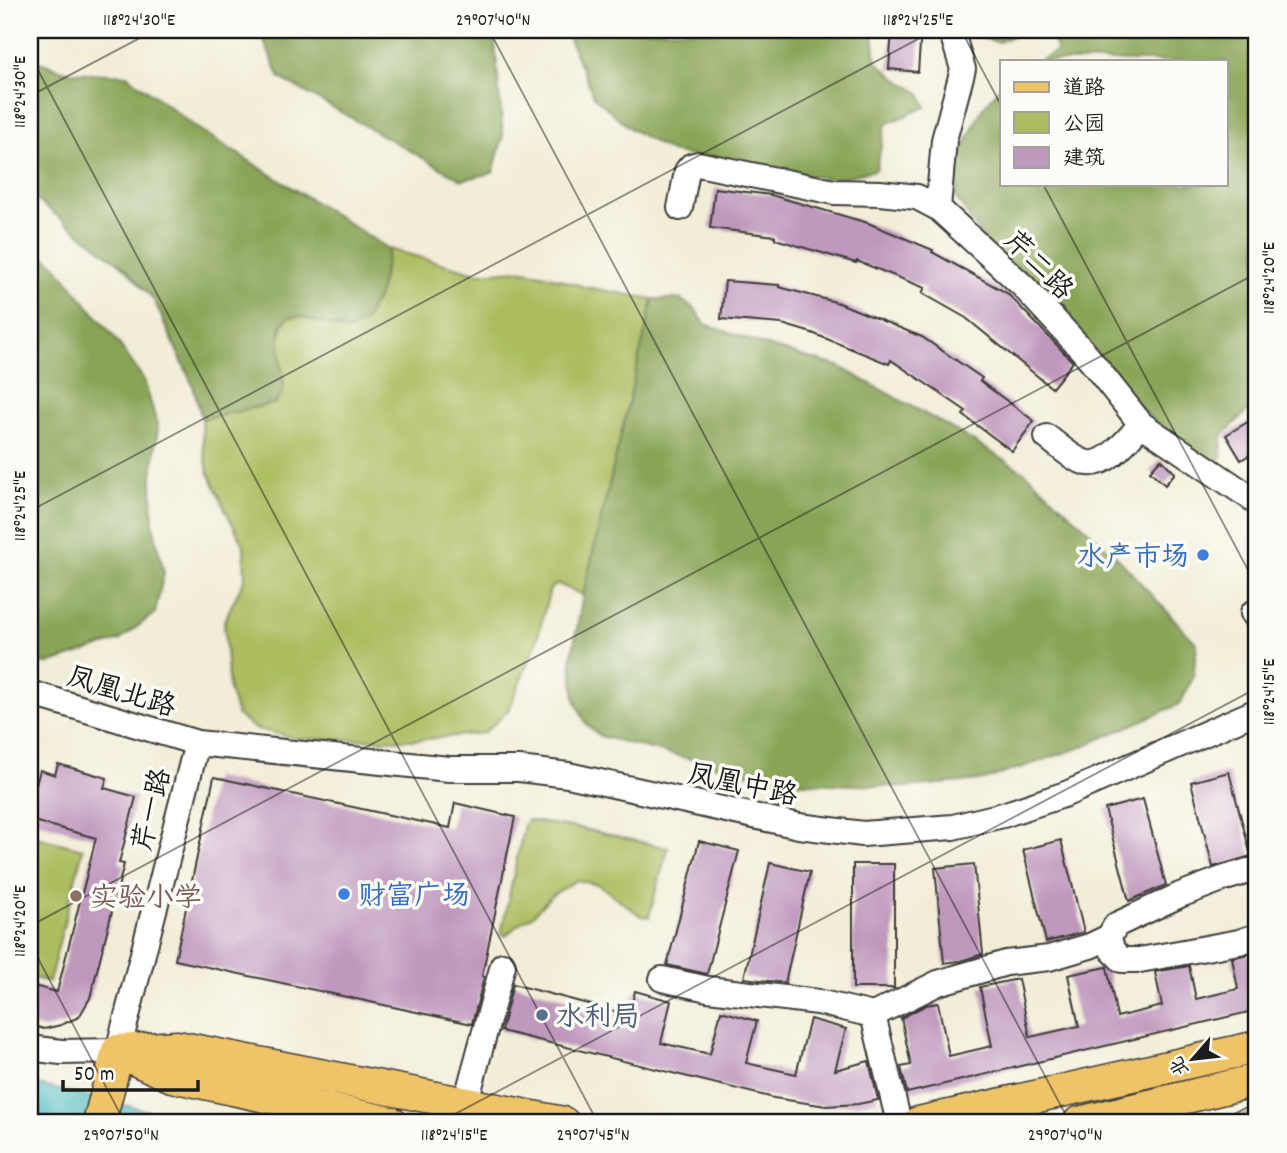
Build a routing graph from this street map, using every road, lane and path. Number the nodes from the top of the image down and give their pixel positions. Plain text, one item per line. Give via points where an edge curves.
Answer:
1 (950, 30) edge
2 (680, 208) dead end
3 (938, 208) junction
4 (1141, 424) junction
5 (1047, 438) dead end
6 (1257, 502) edge
7 (30, 693) edge
8 (1257, 710) edge
9 (197, 743) junction
10 (1257, 872) edge
11 (1257, 936) edge
12 (1109, 937) junction
13 (503, 965) dead end
14 (662, 979) dead end
15 (873, 1015) junction
16 (1257, 1047) edge
17 (30, 1048) edge
18 (118, 1051) junction
19 (1257, 1080) edge
20 (465, 1105) junction
21 (99, 1123) edge
22 (391, 1123) edge
23 (563, 1123) edge
24 (899, 1123) edge
25 (918, 1123) edge
26 (1079, 1123) edge

1 - 3 street via 963,69 944,140
2 - 3 street, 芹二路 via 687,171 698,164 834,192 917,197
3 - 4 street, 芹二路 via 1031,295
4 - 5 street via 1112,455 1090,464
4 - 6 street, 芹二路
7 - 9 street, 凤凰北路
8 - 9 street, 凤凰中路 via 1184,732 1008,802 924,820 873,823 755,817 568,775 519,769 449,769
9 - 18 street, 芹一路
10 - 12 street via 1248,871 1180,895 1116,925
11 - 12 street via 1140,960 1122,960 1112,950
12 - 15 street via 1049,958 1006,963 938,983
13 - 20 street
14 - 15 street via 818,1002
15 - 24 street
16 - 25 main road
17 - 18 street
18 - 20 main road via 177,1047
18 - 21 main road
18 - 22 main road via 172,1076
19 - 26 main road
20 - 23 main road

